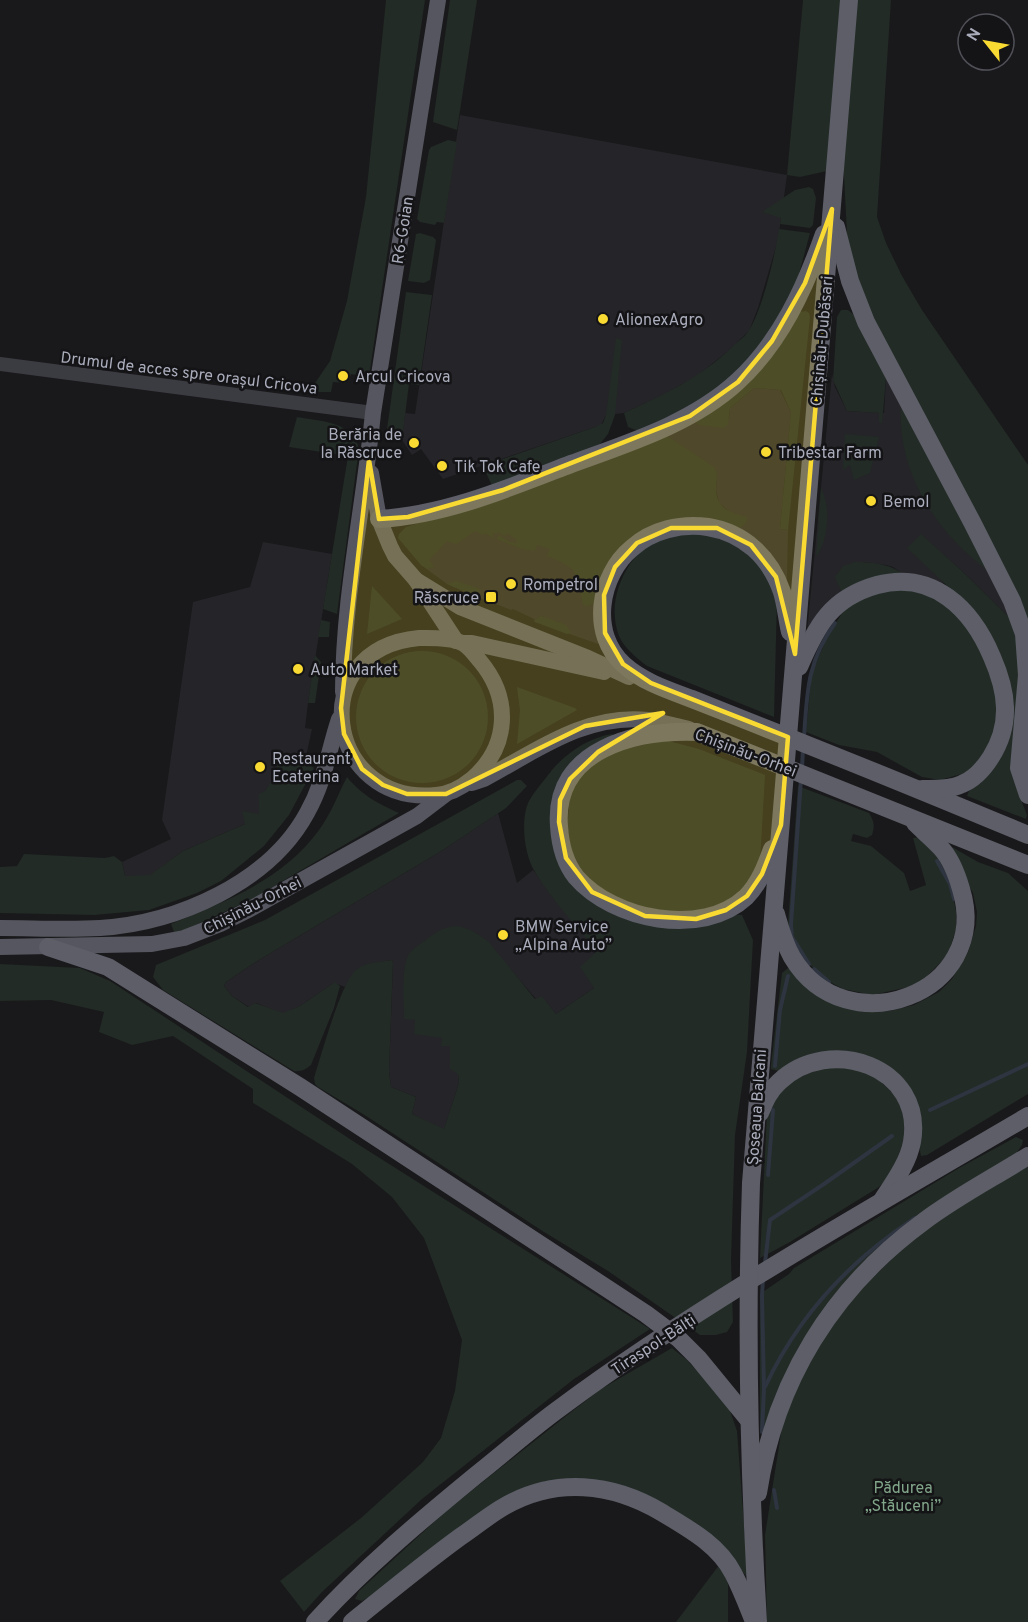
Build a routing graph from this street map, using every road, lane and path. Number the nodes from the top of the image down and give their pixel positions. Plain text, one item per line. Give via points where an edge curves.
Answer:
1 (438, 0) edge
2 (849, 0) edge
3 (832, 209) junction
4 (0, 364) edge
5 (373, 413) junction
6 (369, 460) junction
7 (379, 519) junction
8 (416, 580) junction
9 (502, 624) junction
10 (464, 642) junction
11 (795, 654) junction
12 (629, 677) junction
13 (793, 682) junction
14 (651, 683) junction
15 (343, 692) junction
16 (341, 715) junction
17 (697, 732) junction
18 (463, 787) junction
19 (918, 790) junction
20 (446, 794) junction
21 (1028, 795) edge
22 (907, 815) junction
23 (781, 825) junction
24 (1028, 835) edge
25 (990, 849) junction
26 (1028, 865) edge
27 (1028, 879) edge
28 (773, 902) junction
29 (0, 928) edge
30 (0, 947) edge
31 (48, 947) junction
32 (1028, 1116) edge
33 (754, 1124) junction
34 (1028, 1156) edge
35 (880, 1203) junction
36 (748, 1419) junction
37 (752, 1533) junction
38 (315, 1622) edge
39 (352, 1622) edge
40 (756, 1622) edge

1 - 5 main road, R6-Goian
2 - 3 highway, Chișinău-Dubăsari
3 - 7 highway via 787,320 756,361 716,399 640,439 503,490 426,513
3 - 11 highway, Chișinău-Dubăsari
3 - 21 highway via 850,281 866,322 972,522 1012,601 1024,634 1027,675 1019,768
4 - 5 street, Drumul de acces spre orașul Cricova
5 - 6 main road, R6-Goian
6 - 7 main road, R6-Goian
6 - 15 main road, R6-Goian via 357,529
7 - 8 main road, R6-Goian via 395,556
8 - 9 main road via 448,602
8 - 10 main road, R6-Goian
9 - 10 main road
9 - 12 main road
10 - 12 main road, Chișinău-Orhei
10 - 15 main road via 419,638 393,642 368,659
10 - 18 main road via 493,681 502,717 499,738 489,760
11 - 13 highway, Chișinău-Dubăsari
11 - 14 highway via 782,593 763,556 736,535 717,528 671,528 628,551 615,567 604,595 603,621 609,645 623,664
12 - 14 main road, Chișinău-Orhei
13 - 19 highway via 813,634 832,610 853,594 885,583 905,582 936,590 956,603 974,622 997,668 1005,693 1006,720 997,748 972,779 960,786
13 - 23 highway, Șoseaua Balcani
14 - 19 highway, Chișinău-Orhei
15 - 16 main road
16 - 20 main road via 349,747 362,769 372,777 407,794
16 - 29 main road, Chișinău-Orhei via 326,770 308,813 273,858 244,880 197,904 142,922 100,928
17 - 18 main road, Chișinău-Orhei via 648,720 600,722 572,731
17 - 22 highway, Chișinău-Orhei
17 - 23 highway via 659,732 626,739 598,752 578,768 560,800 559,822 566,858 575,876 608,903 626,911 669,920 696,919 726,910 747,896 762,874
18 - 20 main road
19 - 24 highway, Chișinău-Orhei
20 - 31 main road, Chișinău-Orhei via 417,816 211,928 168,943
22 - 25 highway, Chișinău-Orhei
22 - 28 highway via 942,848 956,873 964,905 964,933 953,960 923,991 882,1004 866,1004 833,994 809,977 792,957
23 - 28 highway, Șoseaua Balcani
25 - 26 highway, Chișinău-Orhei
25 - 27 highway
28 - 33 highway, Șoseaua Balcani
30 - 31 main road, Chișinău-Orhei
31 - 36 highway via 108,967 300,1087 636,1308 678,1338
32 - 35 highway, Tiraspol-Bălți
33 - 35 highway via 773,1088 801,1067 836,1059 857,1061 886,1075 903,1093 912,1134 905,1162
33 - 36 highway, Șoseaua Balcani via 748,1260
34 - 37 highway via 924,1221 870,1266 816,1333 793,1375 770,1436
35 - 38 highway, Tiraspol-Bălți via 804,1248 558,1409 405,1534
36 - 37 highway, Șoseaua Balcani
37 - 40 highway
39 - 40 highway via 437,1553 504,1506 567,1487 606,1489 627,1495 695,1533 733,1571

